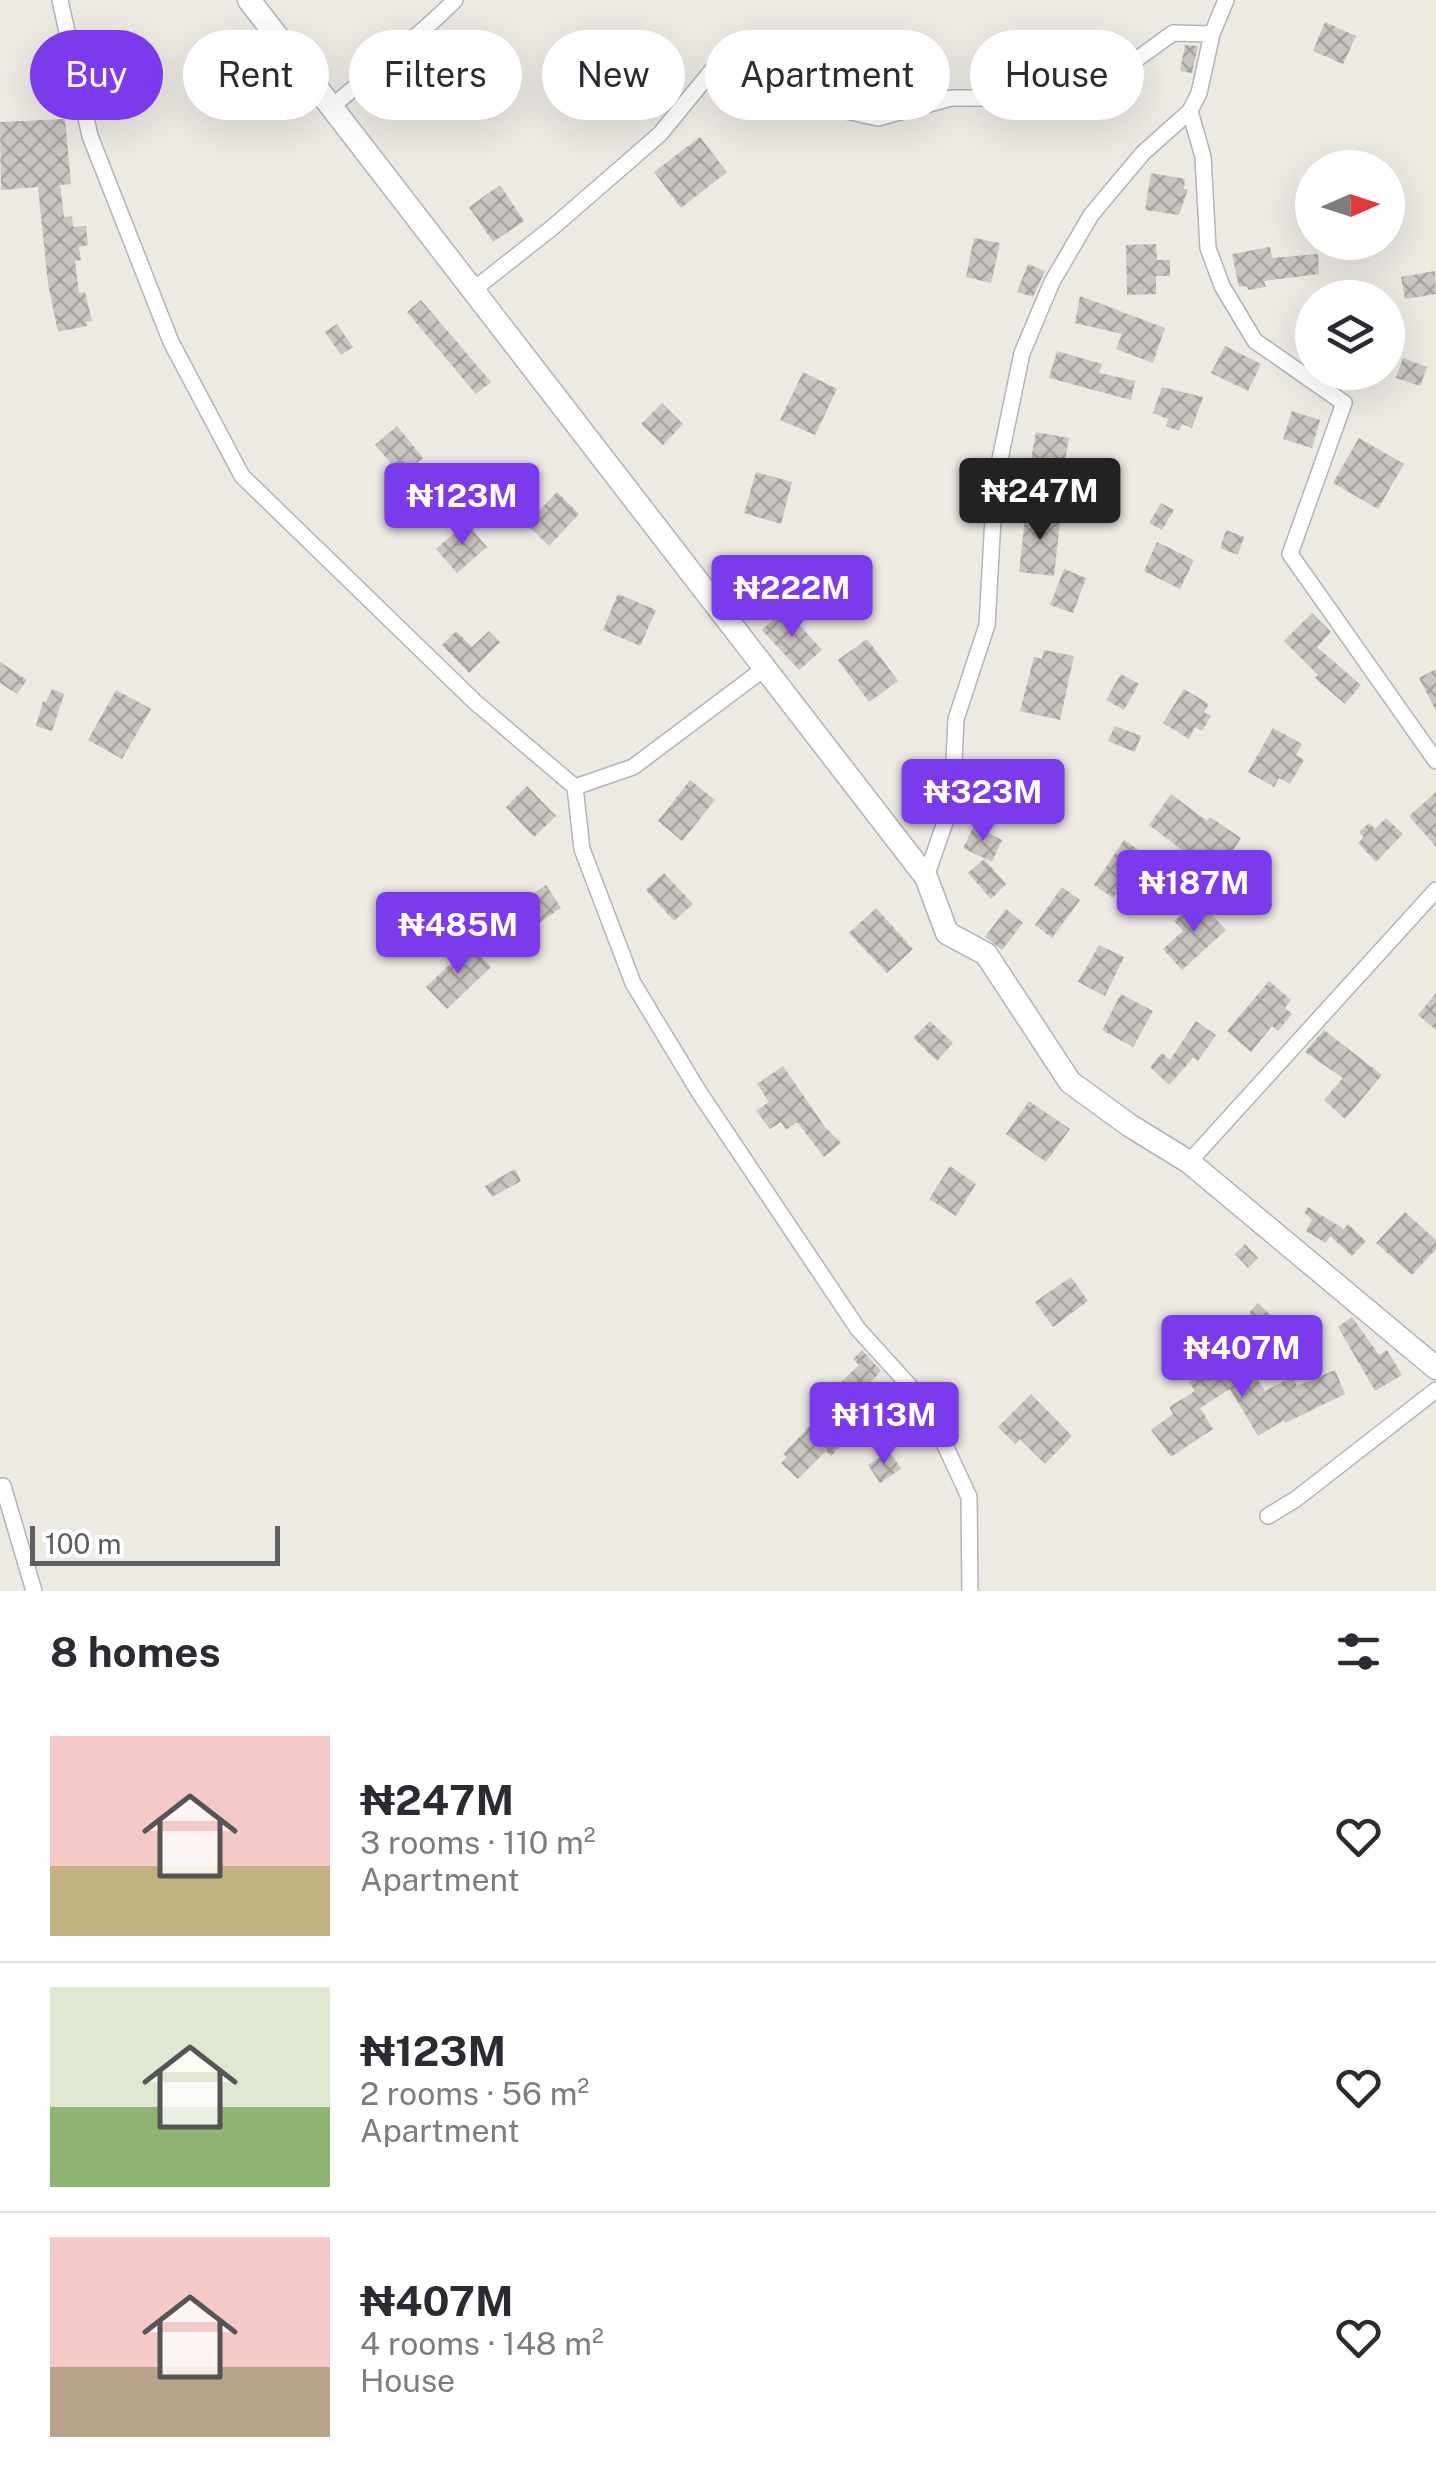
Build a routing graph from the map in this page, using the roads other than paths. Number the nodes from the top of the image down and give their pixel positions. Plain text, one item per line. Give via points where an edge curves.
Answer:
1 (60, 0) edge
2 (250, 0) edge
3 (456, 0) edge
4 (1226, 0) edge
5 (1212, 34) junction
6 (332, 107) junction
7 (1190, 111) junction
8 (473, 290) junction
9 (765, 668) junction
10 (1436, 761) edge
11 (575, 787) junction
12 (926, 876) junction
13 (1436, 890) edge
14 (1190, 1162) junction
15 (1436, 1368) edge
16 (1436, 1390) edge
17 (0, 1487) edge
18 (1268, 1516) dead end
19 (34, 1591) edge
20 (970, 1591) edge

1 - 11 street via 90,136 171,342 242,476 475,702
2 - 6 street
3 - 6 street
4 - 5 street
5 - 7 street
5 - 8 street via 1173,32 1082,98 951,98 878,118 810,103 714,68 660,134
6 - 8 street
7 - 10 street via 1203,157 1208,248 1222,286 1255,341 1344,403 1290,554
7 - 12 street via 1091,214 1022,353 996,483 987,625 956,719 952,802
8 - 9 street
9 - 11 street via 634,767
9 - 12 street
11 - 20 street via 582,848 633,983 858,1329 926,1404 970,1497
12 - 14 street via 946,933 986,954 1070,1082
13 - 14 street
14 - 15 street
16 - 18 street
17 - 19 street

